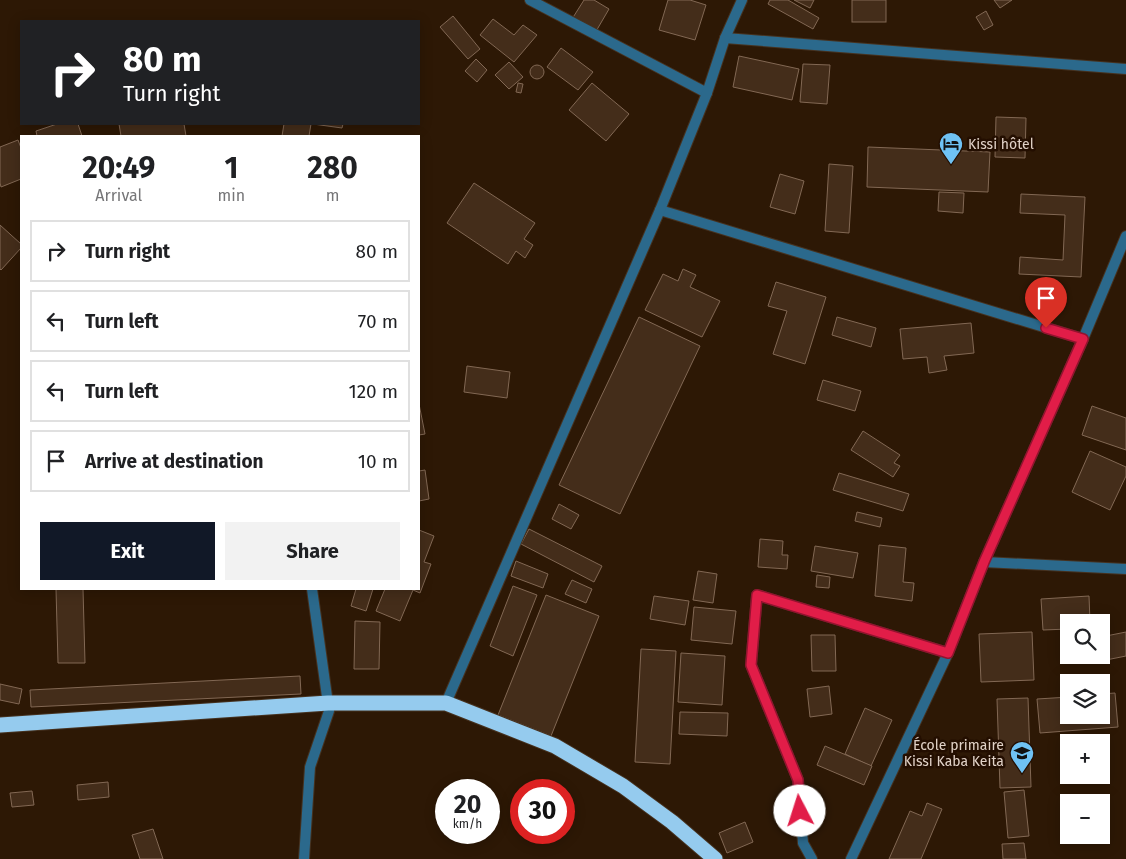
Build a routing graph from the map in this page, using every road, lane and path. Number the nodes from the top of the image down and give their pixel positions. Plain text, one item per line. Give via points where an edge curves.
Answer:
1 (530, 0) edge
2 (742, 0) edge
3 (725, 38) junction
4 (1126, 69) edge
5 (706, 93) junction
6 (660, 210) junction
7 (1126, 236) edge
8 (1083, 339) junction
9 (984, 562) junction
10 (1126, 569) edge
11 (312, 590) edge
12 (948, 653) junction
13 (328, 703) junction
14 (446, 703) junction
15 (0, 725) edge
16 (304, 859) edge
17 (715, 859) edge
18 (812, 859) edge
19 (851, 859) edge

1 - 5 street
2 - 3 street
3 - 4 street
3 - 5 street
5 - 6 street
6 - 8 street
6 - 14 street
7 - 8 street
8 - 9 street
9 - 10 street
9 - 12 street
11 - 13 street
12 - 18 street via 757,595 751,665 798,780 803,843
12 - 19 street
13 - 14 highway
13 - 15 highway
13 - 16 street via 329,711 310,767
14 - 17 highway via 555,746 623,786

